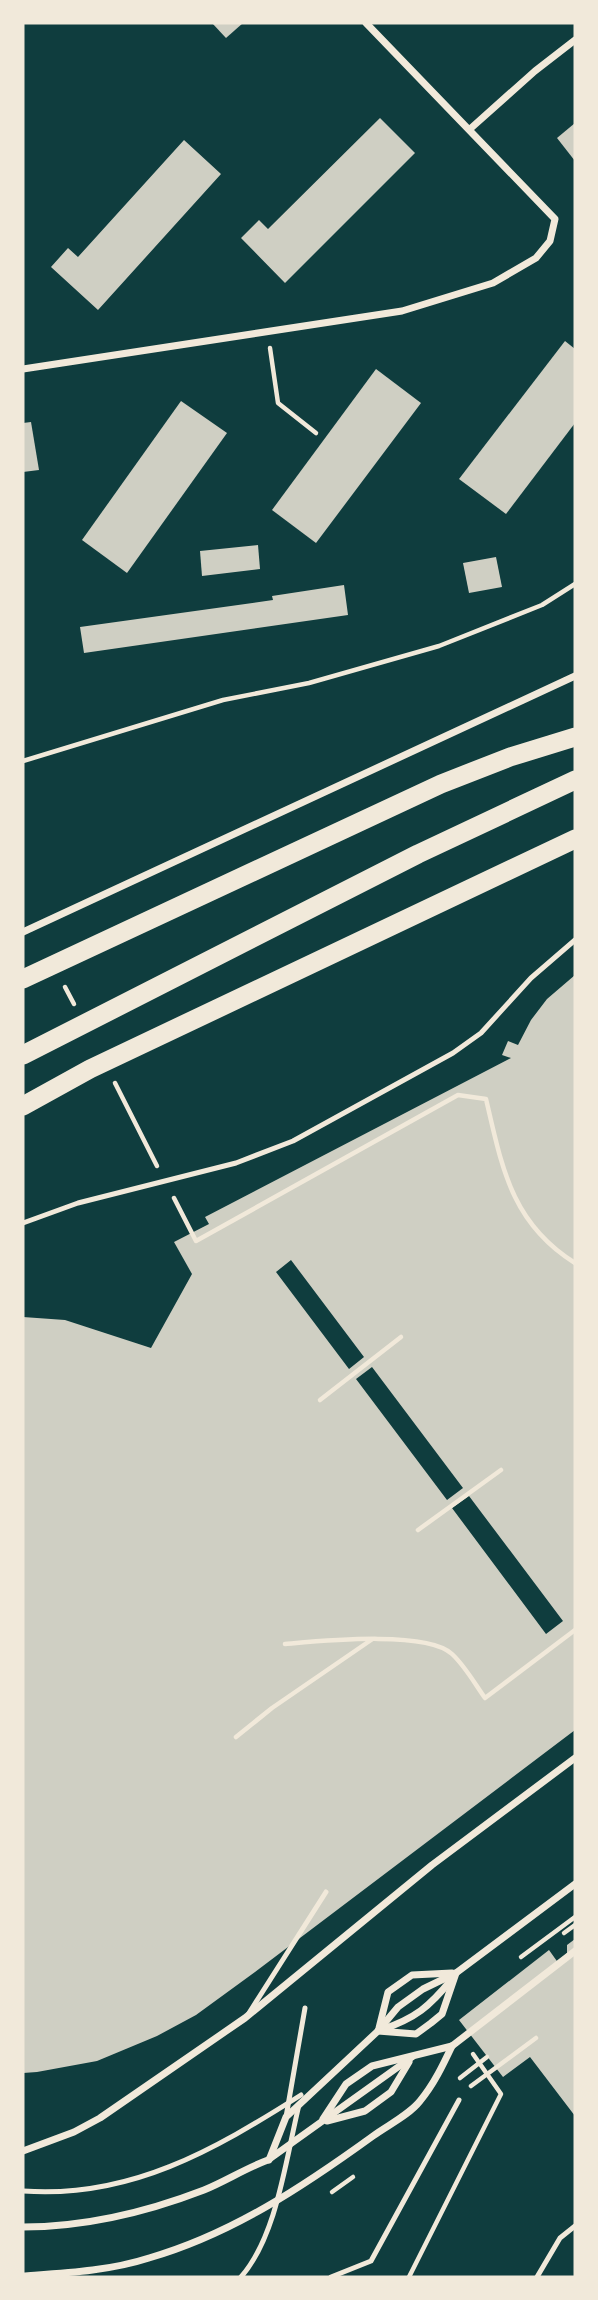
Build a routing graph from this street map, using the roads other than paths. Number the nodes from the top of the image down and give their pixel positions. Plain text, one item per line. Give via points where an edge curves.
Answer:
1 (366, 23) edge
2 (575, 40) edge
3 (470, 130) junction
4 (23, 369) edge
5 (575, 676) edge
6 (575, 737) edge
7 (575, 780) edge
8 (575, 839) edge
9 (23, 932) edge
10 (575, 940) edge
11 (23, 979) edge
12 (23, 1055) edge
13 (23, 1106) edge
14 (23, 1223) edge
15 (575, 1758) edge
16 (575, 1884) edge
17 (326, 1892) dead end
18 (575, 1951) edge
19 (456, 1972) junction
20 (305, 2008) dead end
21 (245, 2018) junction
22 (378, 2031) junction
23 (452, 2046) junction
24 (412, 2057) junction
25 (459, 2101) dead end
26 (286, 2117) junction
27 (320, 2123) junction
28 (23, 2151) edge
29 (268, 2160) junction
30 (23, 2191) edge
31 (575, 2226) edge
32 (23, 2227) edge
33 (23, 2276) edge
34 (241, 2277) edge
35 (331, 2277) edge
36 (537, 2277) edge

1 - 3 street
2 - 3 street
3 - 4 street via 555,219 550,241 536,258 494,284 402,311
5 - 9 street
6 - 11 highway via 441,784
7 - 12 highway via 418,854
8 - 13 highway via 90,1069
10 - 14 lane via 531,978 481,1033 453,1053 293,1141 236,1163 78,1203
15 - 21 street via 432,1865
16 - 19 street
17 - 21 lane
18 - 23 street
19 - 22 street via 398,2007
19 - 22 street via 414,2016
19 - 22 street via 412,1975 388,1992
19 - 22 street via 442,2014 431,2023 416,2034
20 - 26 lane
21 - 28 street via 100,2118
22 - 26 street
23 - 24 street
23 - 33 street via 419,2103 303,2185 250,2216 208,2238 146,2260
24 - 27 street
24 - 27 street via 372,2066 346,2084
24 - 27 street via 391,2092 373,2106
25 - 35 lane via 371,2261
26 - 29 street
27 - 29 street
29 - 32 street via 207,2189 144,2210
30 - 34 lane via 72,2190 146,2176 205,2152 301,2095 265,2240
31 - 36 lane via 560,2238

